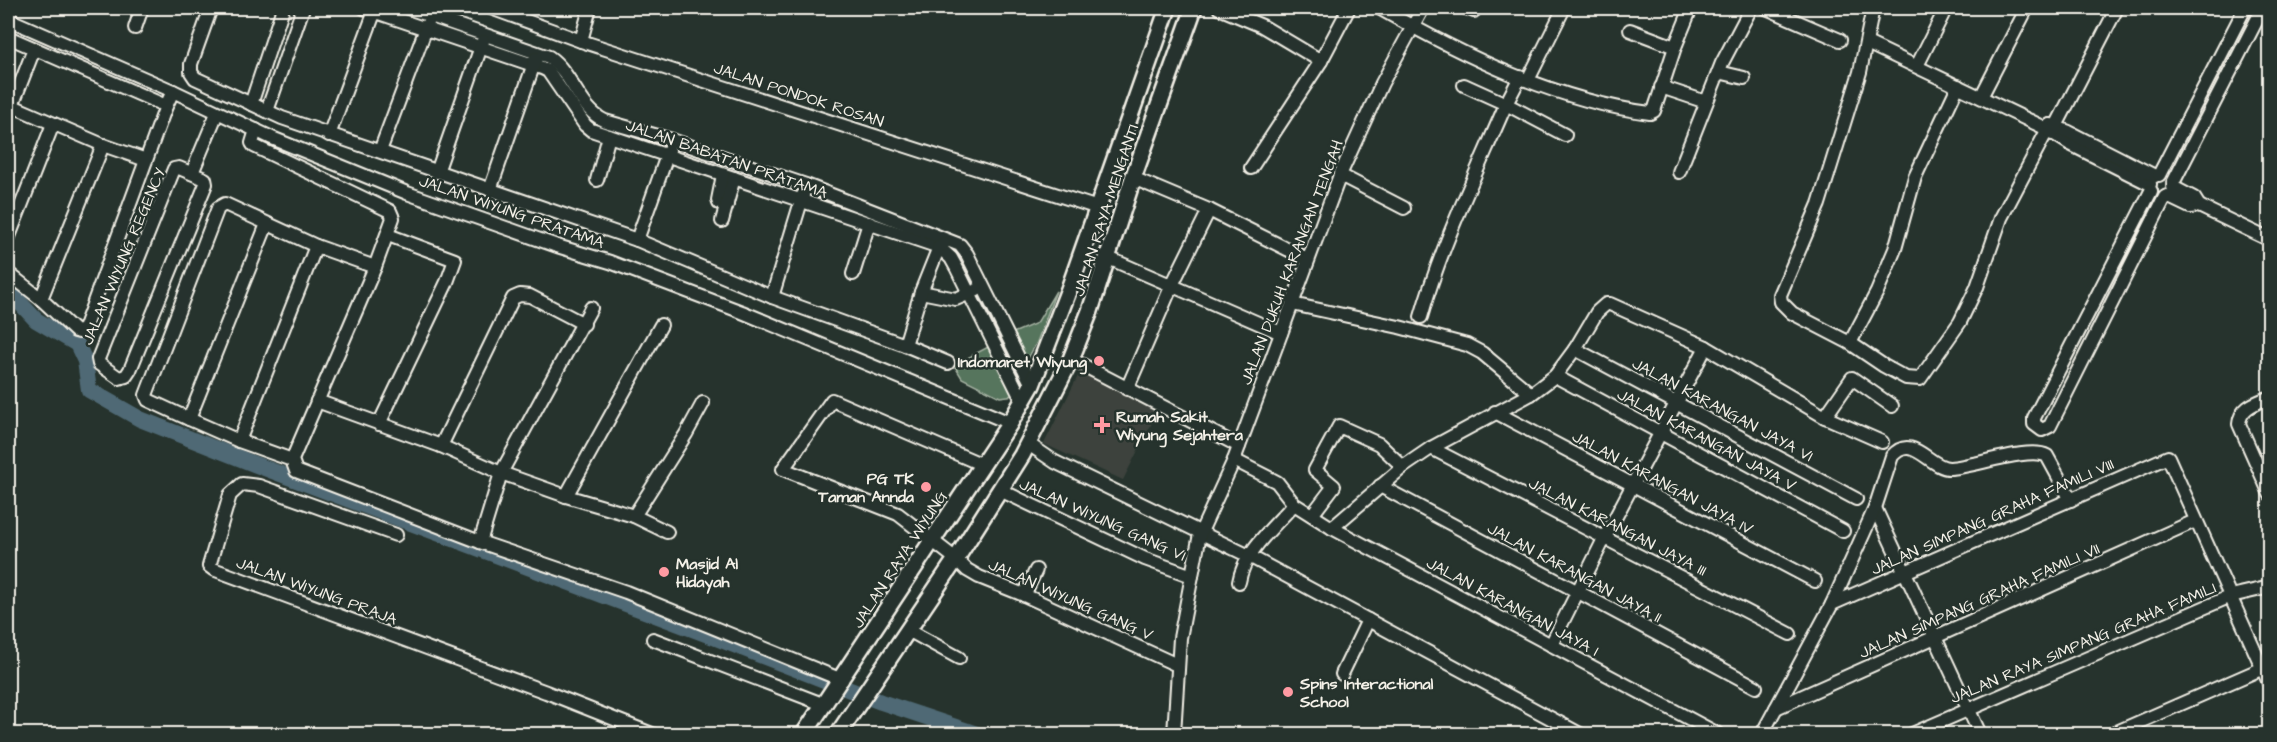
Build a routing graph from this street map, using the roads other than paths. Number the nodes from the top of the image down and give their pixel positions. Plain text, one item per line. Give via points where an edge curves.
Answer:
1 (142, 8) edge
2 (211, 8) edge
3 (283, 8) edge
4 (303, 8) edge
5 (408, 8) edge
6 (491, 8) edge
7 (590, 8) edge
8 (1168, 8) edge
9 (1194, 8) edge
10 (1219, 8) edge
11 (1349, 8) edge
12 (1379, 8) edge
13 (1423, 8) edge
14 (1564, 8) edge
15 (1692, 8) edge
16 (1751, 8) edge
17 (1766, 8) edge
18 (1873, 8) edge
19 (1946, 8) edge
20 (2027, 8) edge
21 (2117, 8) edge
22 (2245, 8) edge
23 (2263, 8) edge
24 (372, 9) edge
25 (506, 9) edge
26 (432, 15) junction
27 (8, 19) edge
28 (1411, 26) junction
29 (135, 28) dead end
30 (426, 29) junction
31 (1630, 30) dead end
32 (486, 34) junction
33 (8, 37) edge
34 (1840, 40) dead end
35 (581, 41) junction
36 (1868, 43) junction
37 (481, 46) junction
38 (1675, 47) junction
39 (34, 49) junction
40 (538, 52) junction
41 (1321, 61) junction
42 (534, 64) junction
43 (1917, 66) junction
44 (1719, 72) junction
45 (1524, 78) junction
46 (1744, 78) dead end
47 (1464, 85) dead end
48 (1958, 86) junction
49 (1661, 87) junction
50 (173, 91) junction
51 (1981, 98) junction
52 (1706, 102) junction
53 (251, 104) junction
54 (1506, 104) junction
55 (166, 106) junction
56 (9, 109) edge
57 (267, 111) junction
58 (217, 113) junction
59 (53, 124) junction
60 (2050, 129) junction
61 (256, 130) junction
62 (329, 135) junction
63 (1565, 135) dead end
64 (609, 136) junction
65 (672, 140) junction
66 (103, 145) junction
67 (380, 151) junction
68 (667, 156) junction
69 (146, 160) junction
70 (1251, 168) dead end
71 (1679, 171) dead end
72 (437, 172) junction
73 (192, 173) junction
74 (1340, 175) junction
75 (729, 176) junction
76 (1133, 178) junction
77 (597, 180) dead end
78 (2154, 181) junction
79 (806, 185) junction
80 (490, 190) junction
81 (2169, 191) junction
82 (801, 201) junction
83 (1098, 208) junction
84 (1404, 208) dead end
85 (1209, 210) junction
86 (722, 221) dead end
87 (869, 223) junction
88 (267, 224) junction
89 (388, 235) junction
90 (2268, 237) edge
91 (8, 239) edge
92 (637, 240) junction
93 (943, 243) junction
94 (316, 246) junction
95 (1106, 257) junction
96 (1307, 259) junction
97 (375, 267) junction
98 (8, 273) edge
99 (853, 274) dead end
100 (1172, 285) junction
101 (983, 286) junction
102 (921, 292) junction
103 (970, 293) junction
104 (1081, 293) junction
105 (772, 297) junction
106 (41, 299) junction
107 (1292, 304) junction
108 (591, 308) dead end
109 (1421, 317) dead end
110 (584, 324) junction
111 (661, 325) dead end
112 (1281, 333) junction
113 (1850, 343) junction
114 (905, 345) junction
115 (1706, 347) junction
116 (1575, 350) junction
117 (1071, 358) junction
118 (948, 363) dead end
119 (1555, 376) junction
120 (1032, 385) junction
121 (1127, 389) junction
122 (1531, 394) junction
123 (2270, 397) edge
124 (317, 401) junction
125 (1023, 402) junction
126 (703, 403) dead end
127 (1676, 403) junction
128 (1892, 406) dead end
129 (1495, 412) junction
130 (1825, 417) junction
131 (189, 419) junction
132 (1010, 423) junction
133 (379, 424) junction
134 (1662, 432) junction
135 (238, 441) junction
136 (1882, 442) dead end
137 (441, 446) junction
138 (1239, 446) junction
139 (1431, 448) junction
140 (1024, 449) junction
141 (292, 460) junction
142 (1234, 460) junction
143 (983, 465) junction
144 (1403, 467) junction
145 (501, 473) junction
146 (1632, 485) junction
147 (1380, 486) junction
148 (1000, 490) junction
149 (2270, 494) edge
150 (566, 496) junction
151 (1856, 498) dead end
152 (2071, 500) junction
153 (1294, 504) junction
154 (1875, 508) junction
155 (1312, 515) junction
156 (634, 516) junction
157 (2195, 521) junction
158 (1332, 528) junction
159 (1843, 531) dead end
160 (667, 532) dead end
161 (1200, 534) junction
162 (396, 535) dead end
163 (1605, 537) junction
164 (480, 542) junction
165 (934, 543) junction
166 (953, 557) junction
167 (1243, 569) junction
168 (1036, 570) dead end
169 (1904, 572) junction
170 (1192, 576) junction
171 (1815, 581) dead end
172 (2270, 587) edge
173 (1578, 592) junction
174 (1024, 595) junction
175 (2231, 596) junction
176 (1832, 604) junction
177 (1368, 620) junction
178 (908, 630) junction
179 (1790, 634) dead end
180 (1935, 638) junction
181 (653, 639) dead end
182 (1551, 645) junction
183 (959, 658) dead end
184 (1177, 665) junction
185 (2261, 669) junction
186 (1342, 674) dead end
187 (2270, 685) edge
188 (1756, 687) dead end
189 (835, 690) junction
190 (1776, 708) junction
191 (1969, 708) junction
192 (652, 735) edge
193 (804, 735) edge
194 (838, 735) edge
195 (1174, 735) edge
196 (1580, 735) edge
197 (1718, 735) edge
198 (1762, 735) edge
199 (1912, 735) edge
200 (1980, 735) edge
201 (2112, 735) edge

1 - 29 street
2 - 53 street, JALAN WIYUNG PRATAMA via 191,72 195,78
3 - 53 street
4 - 57 street
5 - 26 street, JALAN BABATAN PRATAMA
6 - 25 street, JALAN PONDOK ROSAN
7 - 35 street
8 - 83 main road, JALAN RAYA MENGANTI
9 - 76 main road, JALAN RAYA MENGANTI
10 - 41 street via 1262,26
11 - 41 street
12 - 28 street
13 - 28 street, JALAN DUKUH KARANGAN TENGAH
14 - 45 street
15 - 38 street
16 - 44 street
17 - 34 street
18 - 36 street
19 - 43 street
20 - 51 street
21 - 60 street
22 - 78 street
23 - 81 street
24 - 30 street, JALAN BABATAN PRATAMA
24 - 62 street
25 - 35 street, JALAN PONDOK ROSAN
26 - 30 street
26 - 32 street, JALAN BABATAN PRATAMA
27 - 50 street, JALAN WIYUNG PRATAMA
28 - 45 street
28 - 74 street, JALAN DUKUH KARANGAN TENGAH
30 - 37 street, JALAN BABATAN PRATAMA
30 - 67 street
31 - 38 street
32 - 37 street
32 - 40 street, JALAN BABATAN PRATAMA
33 - 39 street
35 - 83 street, JALAN PONDOK ROSAN
36 - 43 street
36 - 113 street via 1819,204 1780,295 1781,302 1792,313
37 - 42 street, JALAN BABATAN PRATAMA
37 - 72 street
38 - 49 street
39 - 55 street
39 - 56 street
40 - 42 street
40 - 65 street, JALAN BABATAN PRATAMA via 558,63 596,117
41 - 70 street
42 - 64 street, JALAN BABATAN PRATAMA via 548,71 586,127
42 - 80 street
43 - 48 street
44 - 46 street
44 - 52 street
45 - 49 street via 1602,104 1650,113
45 - 54 street
47 - 54 street
48 - 51 street
48 - 113 street via 1915,177 1895,249 1877,292
49 - 52 street
50 - 55 street
50 - 58 street, JALAN WIYUNG PRATAMA
51 - 60 street
52 - 71 street
53 - 57 street, JALAN WIYUNG PRATAMA
54 - 63 street
54 - 109 street via 1455,220
55 - 69 street
56 - 59 street
57 - 62 street, JALAN WIYUNG PRATAMA
58 - 61 street, JALAN WIYUNG PRATAMA
58 - 73 street, JALAN WIYUNG REGENCY
59 - 66 street
59 - 91 street
60 - 78 street
60 - 113 street via 2001,218 1960,322 1924,375 1914,380 1906,378
61 - 89 street via 254,146 390,211 393,218
61 - 132 street, JALAN WIYUNG PRATAMA via 406,193 610,262 742,312
62 - 67 street, JALAN WIYUNG PRATAMA
64 - 68 street, JALAN BABATAN PRATAMA
64 - 77 street
65 - 68 street
65 - 79 street, JALAN BABATAN PRATAMA
66 - 69 street
66 - 106 street
67 - 72 street, JALAN WIYUNG PRATAMA
68 - 75 street, JALAN BABATAN PRATAMA
68 - 92 street
69 - 106 street via 84,328 75,331
72 - 80 street, JALAN WIYUNG PRATAMA
73 - 73 street, JALAN WIYUNG REGENCY via 205,179 206,184 130,370 119,378 99,364 99,356 174,169
74 - 84 street
74 - 96 street, JALAN DUKUH KARANGAN TENGAH
75 - 82 street, JALAN BABATAN PRATAMA
75 - 86 street
76 - 85 street
76 - 95 main road, JALAN RAYA MENGANTI
78 - 81 street via 2159,197
78 - 81 street via 2167,176
78 - 81 street via 2034,418 2034,424 2042,430 2050,426
79 - 82 street
79 - 93 street, JALAN BABATAN PRATAMA
80 - 92 street, JALAN WIYUNG PRATAMA
81 - 90 street via 2194,198 2199,206
82 - 87 street, JALAN BABATAN PRATAMA
82 - 105 street
83 - 104 main road, JALAN RAYA MENGANTI
85 - 96 street
85 - 100 street
87 - 93 street, JALAN BABATAN PRATAMA
87 - 99 street
88 - 94 street
88 - 131 street
88 - 131 street via 221,205 146,395 148,400
89 - 97 street
89 - 133 street via 455,260
92 - 105 street, JALAN WIYUNG PRATAMA
93 - 101 street, JALAN BABATAN PRATAMA via 964,249
93 - 102 street
93 - 103 street
94 - 97 street
94 - 135 street
95 - 100 street
95 - 104 main road, JALAN RAYA MENGANTI
96 - 107 street, JALAN DUKUH KARANGAN TENGAH
97 - 124 street
98 - 106 street
100 - 112 street
100 - 121 street
101 - 103 street
101 - 120 street, JALAN BABATAN PRATAMA
102 - 103 street via 956,299
102 - 114 street
103 - 125 street
104 - 117 main road, JALAN RAYA MENGANTI
104 - 120 main road, JALAN RAYA WIYUNG
105 - 114 street, JALAN WIYUNG PRATAMA
107 - 112 street, JALAN DUKUH KARANGAN TENGAH
107 - 122 street via 1474,348
108 - 110 street
110 - 137 street via 530,296 513,298
110 - 145 street
111 - 150 street
112 - 138 street, JALAN DUKUH KARANGAN TENGAH
114 - 118 street, JALAN WIYUNG PRATAMA
115 - 116 street via 1606,304
115 - 127 street
115 - 130 street
116 - 119 street
116 - 127 street, JALAN KARANGAN JAYA VI
117 - 121 street
117 - 140 main road, JALAN RAYA MENGANTI
119 - 122 street
119 - 134 street, JALAN KARANGAN JAYA V
120 - 125 main road, JALAN RAYA WIYUNG
121 - 138 street
122 - 129 street
123 - 149 street via 2245,409 2239,424
124 - 133 street
124 - 141 street
125 - 132 main road, JALAN RAYA WIYUNG
126 - 156 street
127 - 134 street
127 - 151 street, JALAN KARANGAN JAYA VI
128 - 130 street via 1852,378
129 - 139 street
129 - 146 street, JALAN KARANGAN JAYA IV
130 - 136 street
131 - 135 street
132 - 143 main road, JALAN RAYA WIYUNG
133 - 137 street
134 - 146 street
134 - 159 street, JALAN KARANGAN JAYA V
135 - 141 street
137 - 145 street
138 - 142 street, JALAN DUKUH KARANGAN TENGAH
139 - 144 street
139 - 163 street, JALAN KARANGAN JAYA III
140 - 148 main road
140 - 161 street
141 - 164 street via 299,473
142 - 153 street, JALAN KARANGAN JAYA I via 1277,482
142 - 161 street, JALAN DUKUH KARANGAN TENGAH
143 - 165 main road, JALAN RAYA WIYUNG
143 - 165 street, JALAN WIYUNG GANG V via 832,400 783,469 898,514
144 - 147 street
144 - 155 street via 1378,444 1339,426 1315,471 1334,487
145 - 150 street
145 - 164 street
146 - 163 street
146 - 171 street, JALAN KARANGAN JAYA IV
147 - 158 street
147 - 173 street, JALAN KARANGAN JAYA II
148 - 166 main road
148 - 170 street, JALAN WIYUNG GANG VI via 1146,559
150 - 156 street
152 - 154 street via 2043,454 2026,453 1944,468 1914,449 1899,450 1893,456
152 - 157 street, JALAN SIMPANG GRAHA FAMILI VIII via 2165,456
152 - 169 street, JALAN SIMPANG GRAHA FAMILI VIII
153 - 155 street, JALAN KARANGAN JAYA I
153 - 167 street
154 - 169 street
154 - 176 street
155 - 158 street, JALAN KARANGAN JAYA I
156 - 160 street
157 - 175 street
157 - 180 street, JALAN SIMPANG GRAHA FAMILI VII
158 - 182 street, JALAN KARANGAN JAYA I
161 - 167 street
161 - 170 street, JALAN DUKUH KARANGAN TENGAH
162 - 192 street, JALAN WIYUNG PRAJA via 259,486 242,484 230,495 209,566
163 - 173 street
163 - 179 street, JALAN KARANGAN JAYA III
164 - 189 street via 626,592
165 - 166 street, JALAN WIYUNG GANG V
165 - 189 main road, JALAN RAYA WIYUNG
166 - 174 street, JALAN WIYUNG GANG V via 979,577
166 - 178 main road
167 - 177 street
168 - 174 street
169 - 176 street, JALAN SIMPANG GRAHA FAMILI VIII
169 - 180 street
170 - 184 street, JALAN DUKUH KARANGAN TENGAH
172 - 175 street, JALAN RAYA SIMPANG GRAHA FAMILI
173 - 182 street
173 - 188 street, JALAN KARANGAN JAYA II
174 - 184 street, JALAN WIYUNG GANG V
175 - 185 street
175 - 191 street, JALAN RAYA SIMPANG GRAHA FAMILI
176 - 190 street
177 - 186 street
177 - 196 street
178 - 183 street
178 - 194 main road
180 - 190 street, JALAN SIMPANG GRAHA FAMILI VII
180 - 191 street
181 - 189 street
182 - 197 street, JALAN KARANGAN JAYA I
184 - 195 street, JALAN DUKUH KARANGAN TENGAH
185 - 187 street
185 - 201 street
189 - 193 main road, JALAN RAYA WIYUNG
190 - 198 street
191 - 199 street, JALAN RAYA SIMPANG GRAHA FAMILI
191 - 200 street

